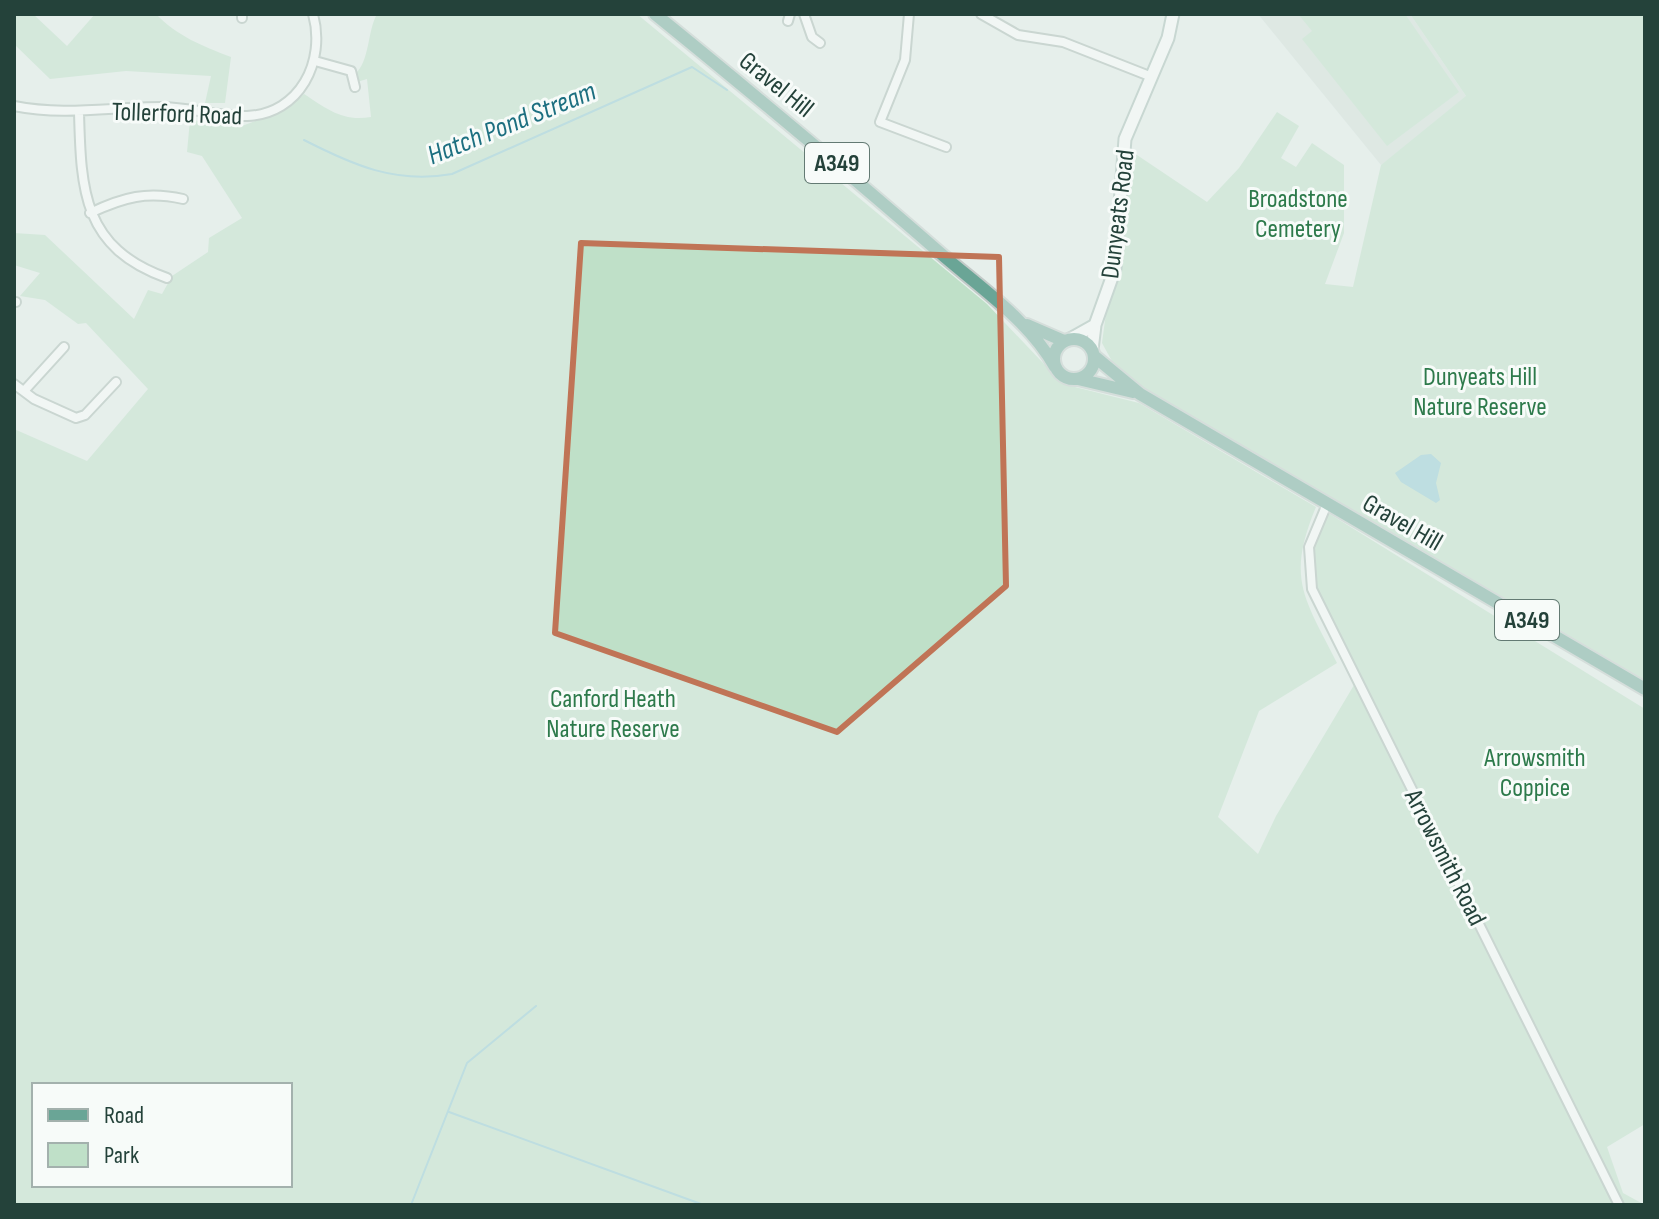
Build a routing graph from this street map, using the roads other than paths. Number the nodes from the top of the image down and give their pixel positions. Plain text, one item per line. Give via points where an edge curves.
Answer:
1 (313, 14) edge
2 (655, 14) edge
3 (804, 14) edge
4 (909, 14) edge
5 (981, 14) edge
6 (1173, 14) edge
7 (820, 43) dead end
8 (315, 61) junction
9 (1152, 77) junction
10 (355, 87) dead end
11 (14, 106) edge
12 (79, 112) junction
13 (946, 147) dead end
14 (183, 199) dead end
15 (90, 213) junction
16 (156, 287) dead end
17 (1013, 317) junction
18 (1095, 325) junction
19 (1067, 340) junction
20 (49, 348) dead end
21 (1093, 353) junction
22 (1055, 367) junction
23 (1078, 379) junction
24 (116, 382) dead end
25 (14, 384) edge
26 (101, 384) dead end
27 (24, 391) junction
28 (108, 392) junction
29 (1140, 394) junction
30 (1327, 504) junction
31 (1645, 689) edge
32 (1619, 1205) edge

1 - 8 street
2 - 17 main road, Gravel Hill / A349 via 811,140
3 - 7 street via 812,37
4 - 13 street via 905,60 880,122
5 - 9 street via 1018,35 1063,42
6 - 9 street, Dunyeats Road
8 - 10 street via 351,71
8 - 12 street, Tollerford Road via 294,97 251,116 163,107
9 - 18 street, Dunyeats Road via 1125,139 1115,269
11 - 12 street, Tollerford Road
12 - 15 street via 80,177
14 - 15 street via 145,193
15 - 16 street via 118,252 164,277
17 - 19 main road, Gravel Hill / A349
17 - 22 main road, Gravel Hill / A349
18 - 19 street
18 - 21 street, Dunyeats Road
19 - 21 main road via 1083,340
19 - 22 main road via 1056,350
20 - 27 street via 61,351
21 - 23 main road via 1092,368
21 - 29 main road, Gravel Hill / A349
22 - 23 main road via 1065,377
23 - 29 main road, Gravel Hill / A349
24 - 28 street
25 - 27 street
26 - 28 street
27 - 28 street via 76,418
29 - 30 main road, Gravel Hill / A349
30 - 31 main road, Gravel Hill / A349
30 - 32 street, Arrowsmith Road via 1309,547 1312,589

